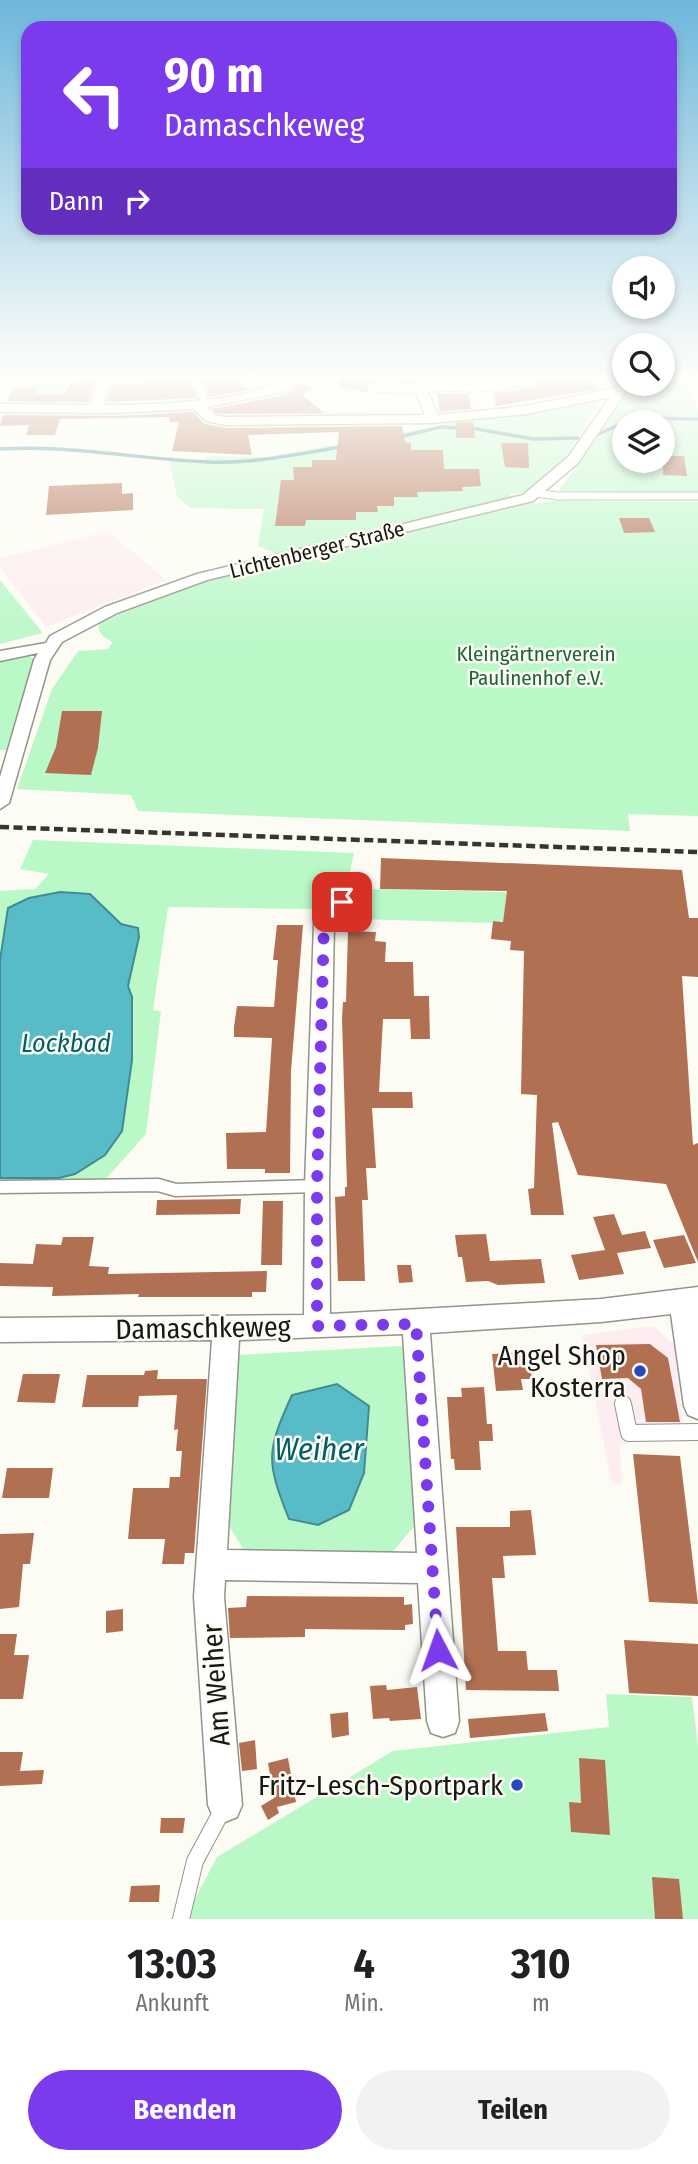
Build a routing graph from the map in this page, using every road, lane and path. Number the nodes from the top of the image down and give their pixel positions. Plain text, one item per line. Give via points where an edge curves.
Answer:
1 (565, 468) edge
2 (536, 493) junction
3 (698, 496) edge
4 (49, 647) junction
5 (0, 656) edge
6 (0, 803) edge
7 (342, 902) dead end
8 (317, 1186) junction
9 (0, 1187) edge
10 (690, 1300) edge
11 (416, 1324) junction
12 (317, 1326) junction
13 (226, 1329) junction
14 (0, 1331) edge
15 (623, 1404) dead end
16 (698, 1406) edge
17 (698, 1433) edge
18 (211, 1565) junction
19 (432, 1568) junction
20 (443, 1721) dead end
21 (225, 1805) joint
22 (181, 1919) edge

1 - 2 street, Lichtenberger Straße
2 - 3 lane
2 - 4 street, Lichtenberger Straße via 202,577 111,610
4 - 5 street, Lichtenberger Straße
4 - 6 street
7 - 8 street via 324,923
8 - 9 lane
8 - 12 street
10 - 11 street, Damaschkeweg
10 - 16 street
11 - 12 street, Damaschkeweg
11 - 19 street
12 - 13 street, Damaschkeweg
13 - 14 street, Damaschkeweg
13 - 18 street, Am Weiher
15 - 17 lane via 629,1433
18 - 19 street
18 - 21 street, Am Weiher via 209,1597
19 - 20 street
21 - 22 lane via 186,1882

